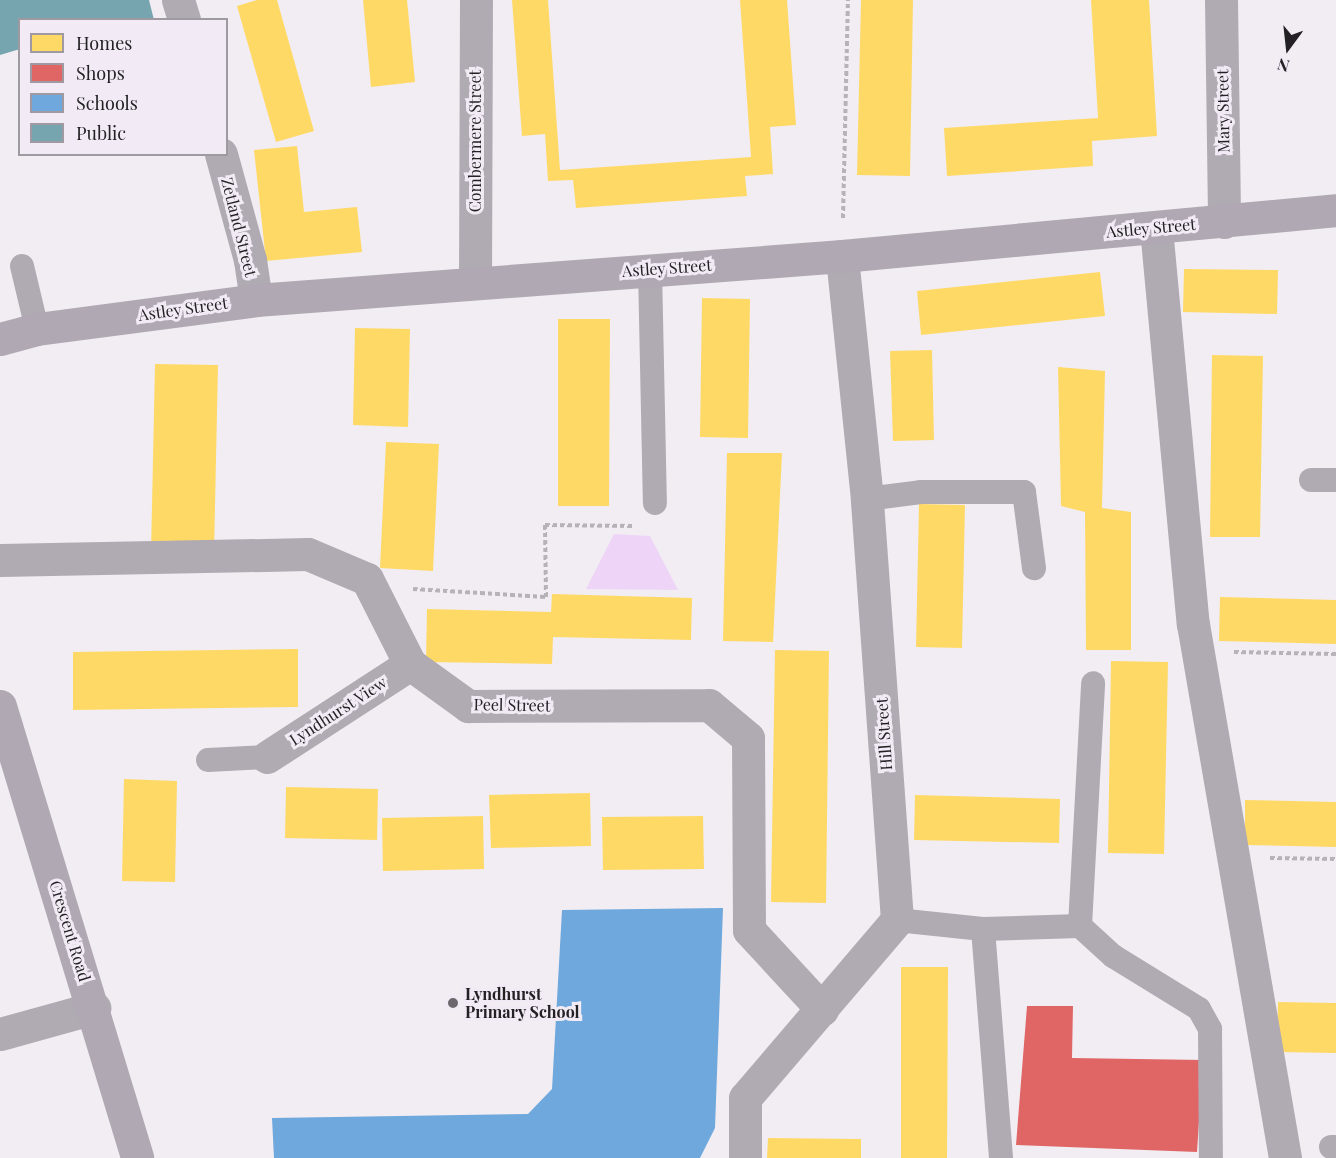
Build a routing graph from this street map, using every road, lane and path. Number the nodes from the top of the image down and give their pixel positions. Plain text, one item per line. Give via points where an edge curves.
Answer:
1 (178, 0) edge
2 (476, 0) edge
3 (848, 0) edge
4 (1221, 0) edge
5 (183, 18) edge
6 (222, 156) edge
7 (1336, 210) edge
8 (1224, 222) junction
9 (1156, 228) junction
10 (842, 256) junction
11 (22, 266) dead end
12 (650, 269) junction
13 (475, 283) junction
14 (256, 300) junction
15 (37, 329) junction
16 (0, 339) edge
17 (1311, 480) dead end
18 (1336, 480) edge
19 (867, 499) junction
20 (655, 503) joint
21 (0, 560) edge
22 (1034, 568) dead end
23 (380, 604) junction
24 (1198, 651) junction
25 (1336, 654) edge
26 (410, 664) junction
27 (1093, 683) dead end
28 (0, 706) edge
29 (267, 757) joint
30 (208, 760) dead end
31 (1233, 857) junction
32 (1336, 859) edge
33 (897, 920) junction
34 (1080, 926) junction
35 (983, 929) junction
36 (94, 1008) junction
37 (822, 1009) junction
38 (0, 1034) edge
39 (137, 1158) edge
40 (745, 1158) edge
41 (1001, 1158) edge
42 (1211, 1158) edge
43 (1285, 1158) edge

1 - 5 street
2 - 13 street, Combermere Street
3 - 10 path
4 - 8 street, Mary Street
6 - 14 street, Zetland Street via 250,260
7 - 8 main road, Astley Street
8 - 9 main road, Astley Street
9 - 10 main road, Astley Street
9 - 24 street
10 - 12 main road, Astley Street
10 - 19 street, Hill Street
11 - 15 lane
12 - 13 main road, Astley Street
12 - 20 lane
13 - 14 main road, Astley Street
14 - 15 main road, Astley Street
15 - 16 main road, Astley Street
17 - 18 lane
19 - 22 lane via 921,492 1024,492
19 - 33 street, Hill Street
20 - 23 path via 649,527 545,525 546,597 406,589
21 - 23 street, Peel Street via 308,554 367,579
23 - 26 street, Peel Street
24 - 25 path
24 - 31 street
26 - 29 street, Lyndhurst View
26 - 37 street, Peel Street via 468,706 709,705 748,738 749,930
27 - 34 lane
28 - 36 main road, Crescent Road
29 - 30 lane
31 - 32 path
31 - 43 street
33 - 35 lane
33 - 37 street
34 - 35 lane
34 - 42 lane via 1113,956 1199,1009 1210,1029
35 - 41 lane
36 - 38 street
36 - 39 main road, Crescent Road
37 - 40 street via 745,1098

